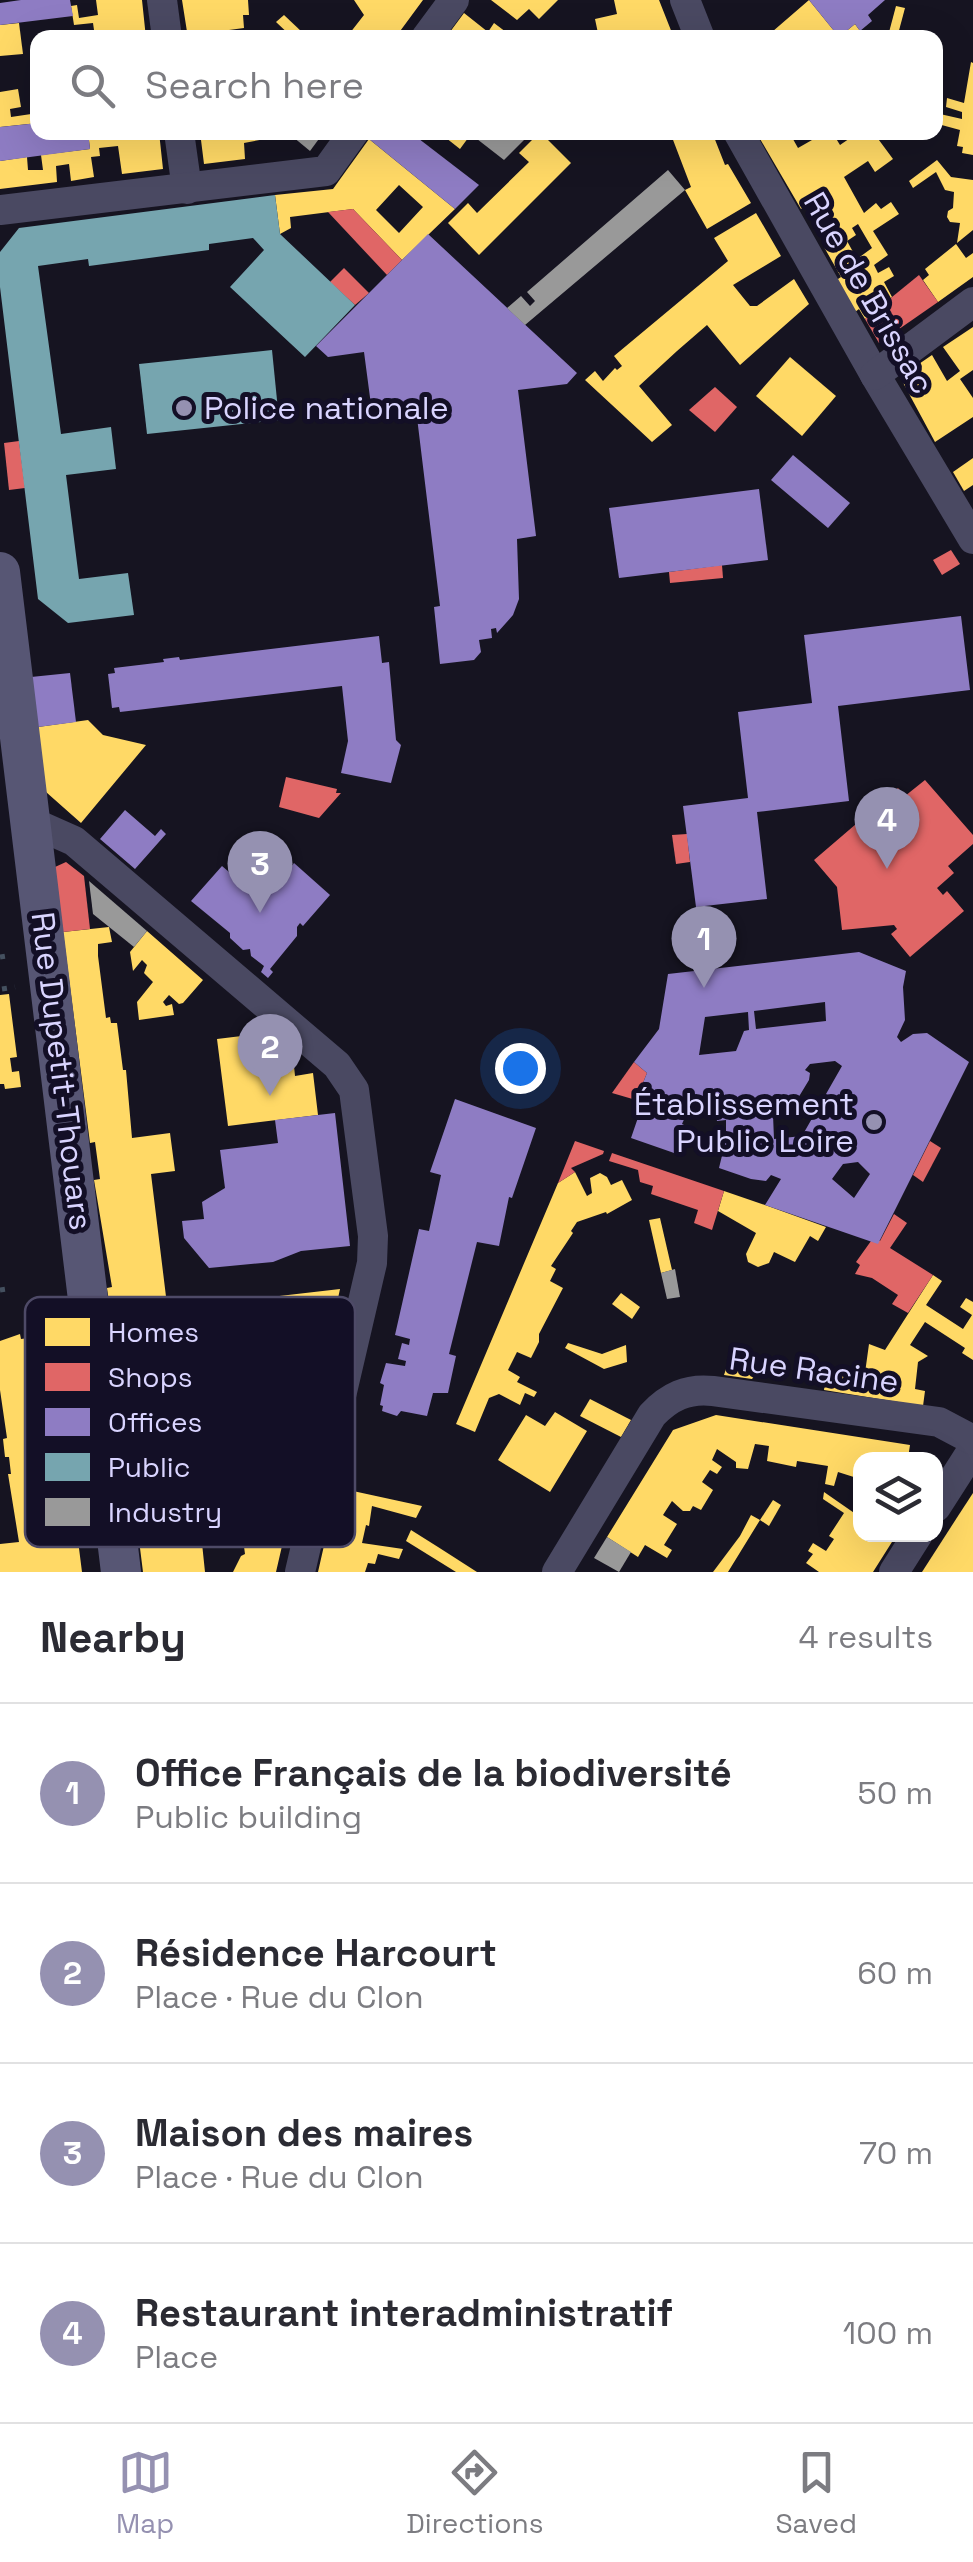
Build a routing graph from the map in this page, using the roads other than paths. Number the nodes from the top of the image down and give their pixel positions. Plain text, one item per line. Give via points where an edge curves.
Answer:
1 (162, 0) edge
2 (454, 0) edge
3 (686, 0) edge
4 (166, 30) edge
5 (432, 30) edge
6 (697, 30) edge
7 (180, 140) edge
8 (348, 140) edge
9 (743, 140) edge
10 (187, 189) junction
11 (0, 210) edge
12 (973, 302) edge
13 (875, 374) junction
14 (973, 539) edge
15 (0, 572) edge
16 (4, 647) edge
17 (29, 821) junction
18 (90, 1297) edge
19 (355, 1330) edge
20 (973, 1440) edge
21 (973, 1448) edge
22 (943, 1496) edge
23 (913, 1542) edge
24 (119, 1547) edge
25 (306, 1547) edge
26 (122, 1572) edge
27 (300, 1572) edge
28 (557, 1572) edge
29 (894, 1572) edge

1 - 4 street
2 - 5 street
3 - 6 street
7 - 10 street
8 - 10 street via 326,171
9 - 13 street, Rue de Brissac
10 - 11 street
12 - 13 street
13 - 14 street, Rue de Brissac
15 - 16 street, Rue Dupetit-Thouars
16 - 17 street, Rue Dupetit-Thouars
17 - 18 street, Rue Dupetit-Thouars
17 - 19 street via 74,841 344,1072 356,1098 372,1255
20 - 28 street, Rue Racine via 938,1422 686,1392 652,1415
21 - 22 street
23 - 29 street
24 - 26 street, Rue Dupetit-Thouars
25 - 27 street

